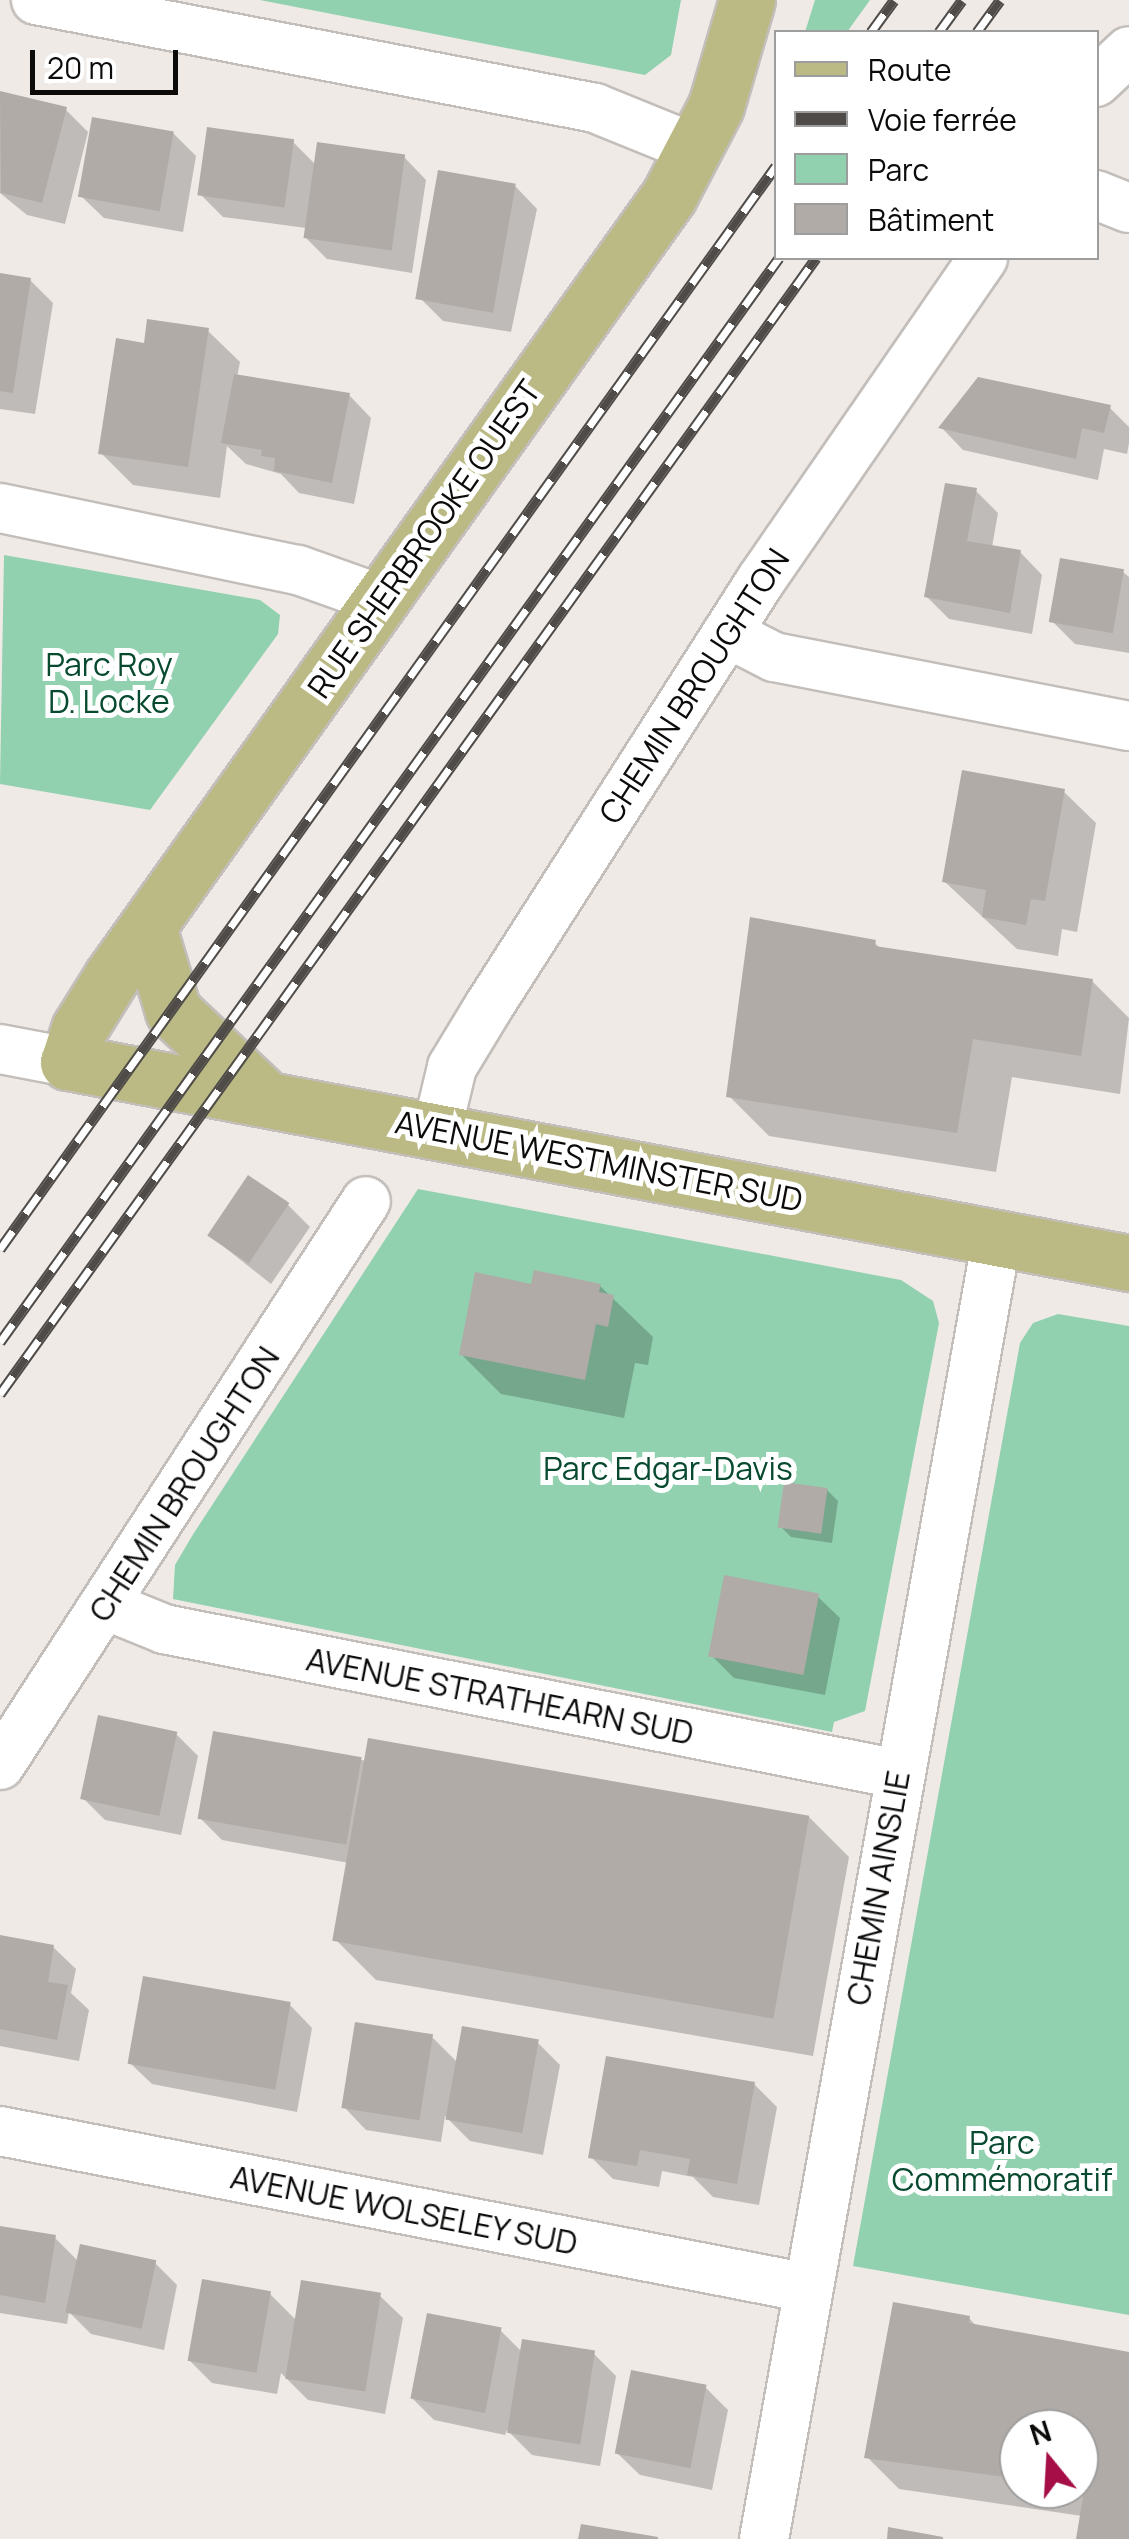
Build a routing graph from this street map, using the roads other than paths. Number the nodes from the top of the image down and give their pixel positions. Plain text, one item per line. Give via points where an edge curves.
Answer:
1 (36, 0) edge
2 (748, 0) edge
3 (1129, 51) edge
4 (1099, 79) edge
5 (696, 149) junction
6 (1099, 197) edge
7 (1129, 208) edge
8 (982, 260) edge
9 (0, 508) edge
10 (380, 599) junction
11 (727, 633) junction
12 (1129, 726) edge
13 (148, 926) junction
14 (2, 1057) edge
15 (68, 1062) junction
16 (266, 1098) junction
17 (437, 1130) junction
18 (366, 1202) dead end
19 (997, 1238) junction
20 (1129, 1263) edge
21 (105, 1605) junction
22 (0, 1765) edge
23 (898, 1774) junction
24 (0, 2131) edge
25 (808, 2288) junction
26 (764, 2539) edge

1 - 5 street via 594,108
2 - 5 main road, RUE SHERBROOKE OUEST via 724,84
3 - 4 street
5 - 10 main road, RUE SHERBROOKE OUEST via 652,221
6 - 7 street
8 - 11 street, CHEMIN BROUGHTON
9 - 10 street via 298,570
10 - 13 main road, RUE SHERBROOKE OUEST
11 - 12 street via 774,657
11 - 17 street, CHEMIN BROUGHTON via 459,1054
13 - 15 main road, RUE SHERBROOKE OUEST via 79,1030
13 - 16 main road via 172,1011
14 - 15 street
15 - 16 main road, AVENUE WESTMINSTER SUD
16 - 17 main road, AVENUE WESTMINSTER SUD
17 - 19 main road, AVENUE WESTMINSTER SUD
18 - 21 street, CHEMIN BROUGHTON
19 - 20 main road, AVENUE WESTMINSTER SUD
19 - 23 street, CHEMIN AINSLIE
21 - 22 street, CHEMIN BROUGHTON
21 - 23 street, AVENUE STRATHEARN SUD via 164,1629
23 - 25 street, CHEMIN AINSLIE
24 - 25 street, AVENUE WOLSELEY SUD
25 - 26 street, CHEMIN AINSLIE

